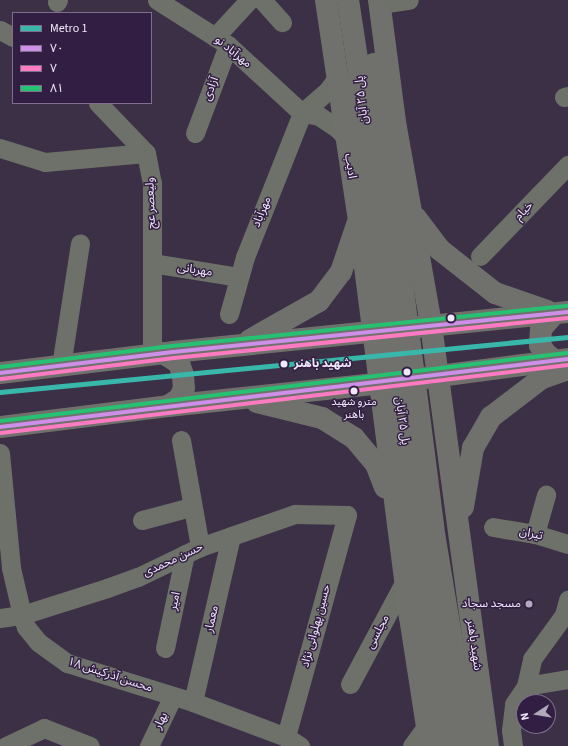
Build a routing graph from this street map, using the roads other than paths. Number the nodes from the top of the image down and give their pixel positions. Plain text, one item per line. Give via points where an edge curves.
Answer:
1 (249, 0) edge
2 (262, 0) edge
3 (326, 0) edge
4 (348, 0) edge
5 (409, 0) edge
6 (163, 1) edge
7 (374, 1) edge
8 (282, 22) dead end
9 (0, 30) edge
10 (12, 36) edge
11 (221, 41) junction
12 (338, 76) junction
13 (99, 104) edge
14 (302, 113) junction
15 (395, 122) junction
16 (195, 133) dead end
17 (346, 138) junction
18 (0, 148) edge
19 (146, 153) junction
20 (568, 166) edge
21 (412, 212) junction
22 (359, 220) junction
23 (80, 244) dead end
24 (480, 256) dead end
25 (152, 263) junction
26 (238, 277) junction
27 (561, 313) edge
28 (229, 314) dead end
29 (431, 325) junction
30 (373, 332) junction
31 (236, 346) junction
32 (158, 354) junction
33 (564, 363) edge
34 (61, 366) junction
35 (0, 373) edge
36 (438, 377) junction
37 (378, 383) junction
38 (242, 398) junction
39 (168, 406) junction
40 (0, 427) edge
41 (180, 440) dead end
42 (0, 453) edge
43 (546, 495) dead end
44 (191, 507) junction
45 (396, 514) junction
46 (346, 515) joint
47 (142, 520) dead end
48 (460, 526) junction
49 (493, 527) dead end
50 (535, 534) junction
51 (231, 536) junction
52 (568, 544) edge
53 (193, 550) junction
54 (405, 581) junction
55 (467, 597) junction
56 (568, 600) edge
57 (22, 615) junction
58 (410, 617) junction
59 (0, 618) edge
60 (166, 648) dead end
61 (568, 678) edge
62 (350, 684) dead end
63 (526, 686) junction
64 (173, 696) junction
65 (193, 702) junction
66 (429, 736) edge
67 (293, 741) edge
68 (6, 746) edge
69 (90, 746) edge
70 (149, 746) edge
71 (412, 746) edge
72 (451, 746) edge
73 (469, 746) edge
74 (488, 746) edge
75 (513, 746) edge

1 - 11 street
2 - 8 street
3 - 12 main road, ادیب
4 - 72 main road, پل ۲۵ آبان, bridge via 417,528
5 - 7 street
6 - 11 street, مهرآباد نو
7 - 15 main road
7 - 73 main road, پل ۲۵ آبان, bridge via 374,64 434,527
9 - 10 street
11 - 14 street, مهرآباد نو
11 - 16 street, آزادی
12 - 14 street via 328,90
12 - 17 main road, ادیب
13 - 19 street
14 - 17 street via 319,116
14 - 26 street, مهرآباد
15 - 17 main road via 392,139 387,147 372,155
15 - 21 main road
17 - 22 main road, ادیب
18 - 19 street via 45,162
19 - 25 street, ولیعصر عج via 152,183
20 - 24 street, خیام
21 - 27 main road via 439,248 495,293
21 - 29 main road
22 - 30 main road, ادیب
22 - 31 main road via 340,272 319,301
23 - 34 street
25 - 26 street, مهربانی
25 - 32 street, ولیعصر عج
26 - 28 street, مهرآباد
27 - 29 main road
27 - 33 main road via 541,329 540,345 546,354
29 - 30 main road
29 - 36 main road, شهید باهنر
30 - 31 main road
30 - 37 main road, ادیب
31 - 32 main road
32 - 34 main road
32 - 39 main road via 179,363 183,375 184,388 180,398
33 - 36 main road
33 - 48 main road via 491,417 473,448
34 - 35 main road
36 - 37 main road
36 - 48 main road, شهید باهنر
37 - 38 main road
37 - 45 main road
38 - 39 main road
38 - 45 main road via 322,418 354,438 376,464
39 - 40 main road
41 - 44 street
42 - 57 street, محسن آذرکیش ۱۸ via 11,568
43 - 50 street
44 - 47 street
44 - 53 street
45 - 54 main road
46 - 51 street, حسن محمدی via 295,514
46 - 67 street, حسین پهلوانی نژاد
48 - 55 main road, شهید باهنر
49 - 50 street, تیران
50 - 52 street, تیران
51 - 53 street, حسن محمدی
51 - 65 street, معمار
53 - 57 street, حسن محمدی via 132,579
53 - 60 street, امیر
54 - 58 main road
54 - 62 street, مجلسی
55 - 58 main road via 454,585 437,582 423,591
55 - 74 main road, شهید باهنر
56 - 63 street via 564,615 532,660
57 - 59 street, حسن محمدی
57 - 64 street, محسن آذرکیش ۱۸ via 26,627 38,642 67,663
58 - 66 main road
61 - 63 street
63 - 75 street via 514,704 511,730
64 - 65 street, محسن آذرکیش ۱۸
64 - 70 street, بهار
65 - 67 street, محسن آذرکیش ۱۸
66 - 71 street
68 - 69 street via 44,728

